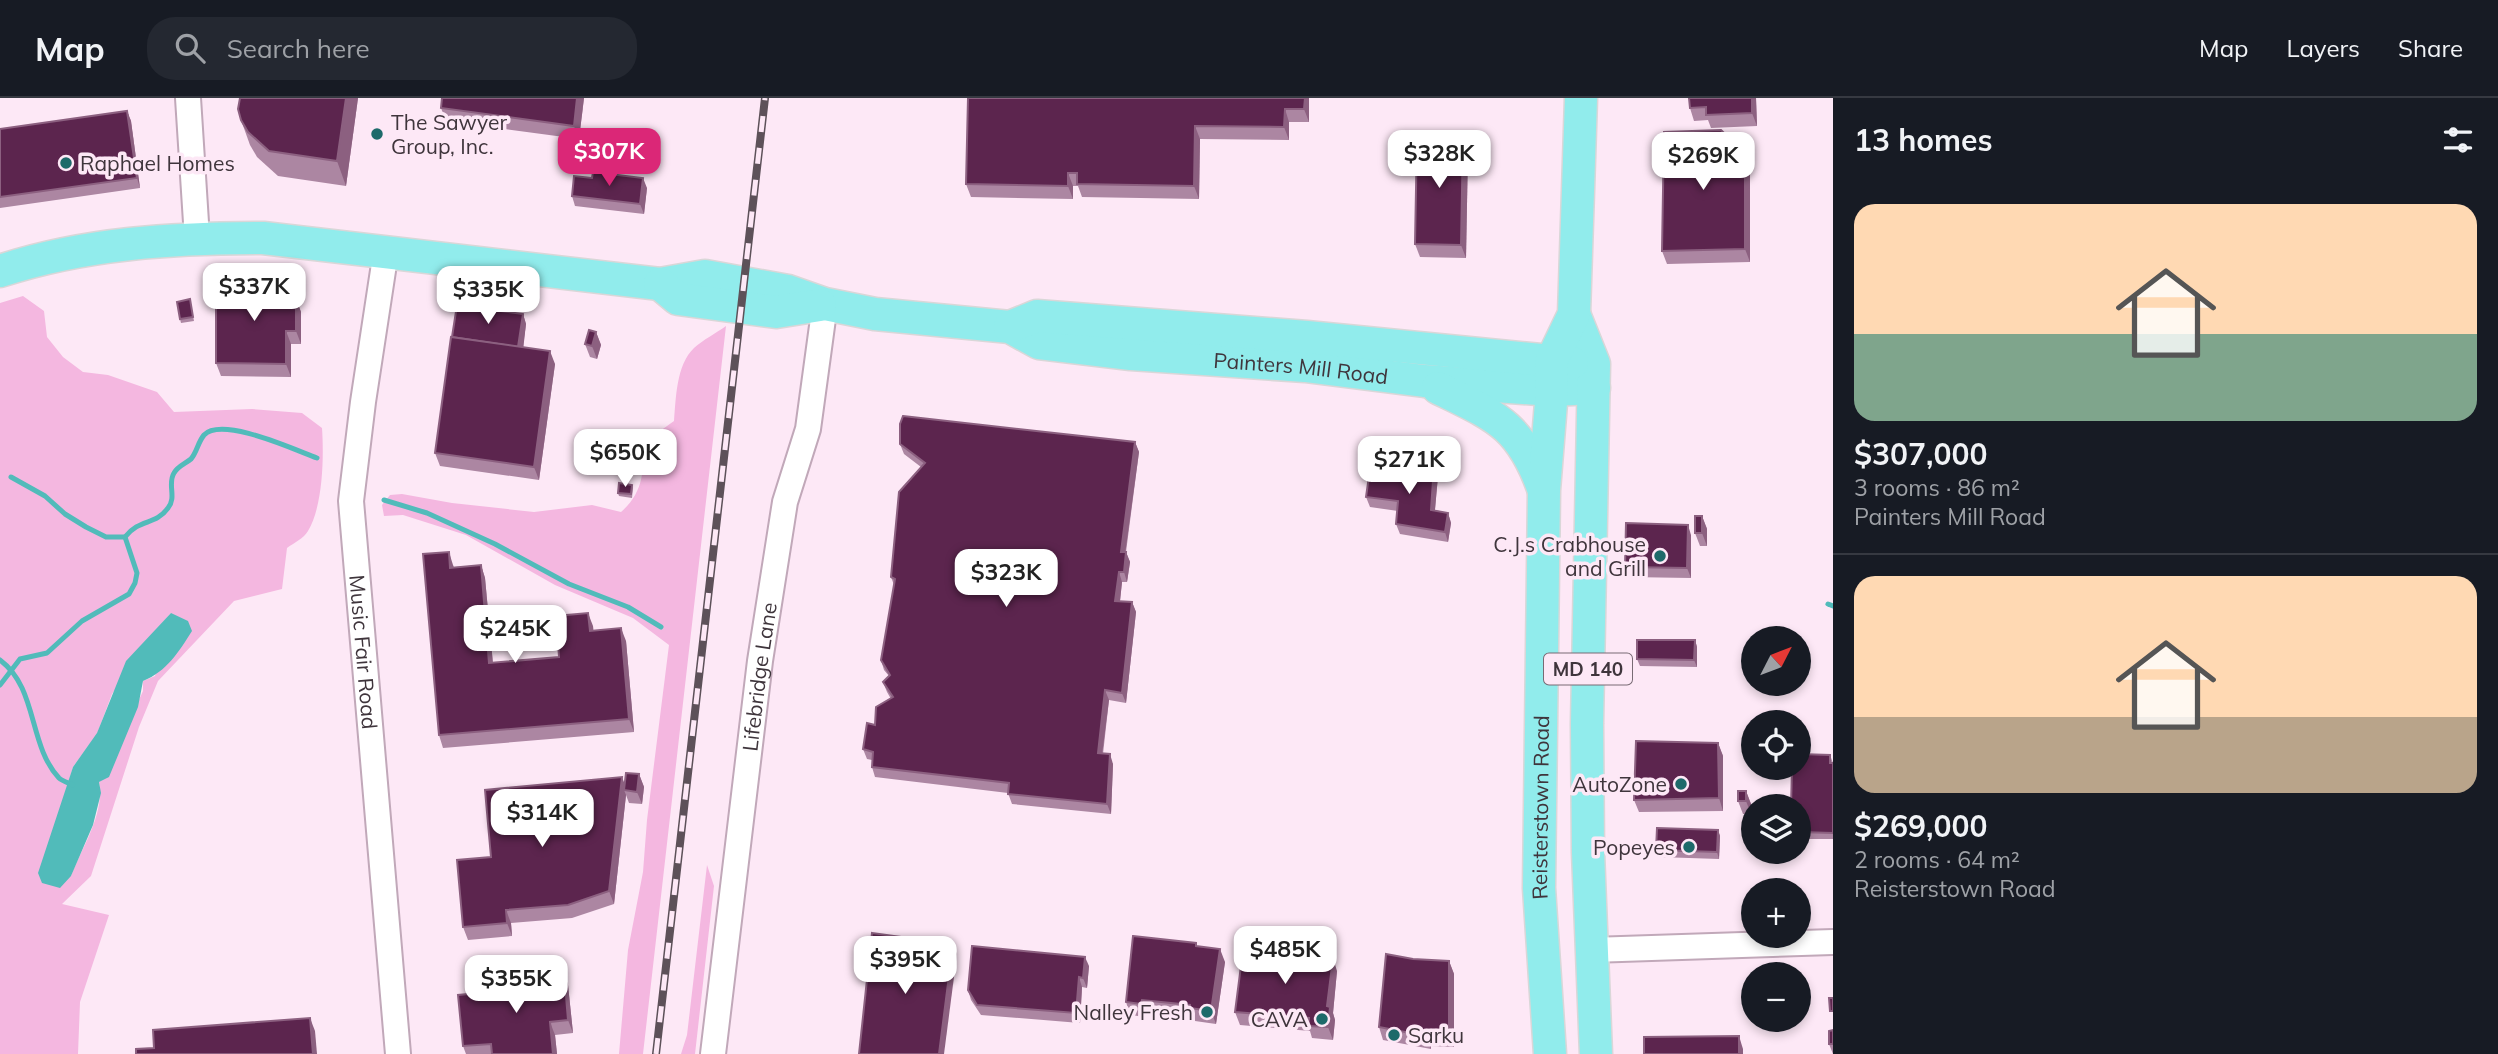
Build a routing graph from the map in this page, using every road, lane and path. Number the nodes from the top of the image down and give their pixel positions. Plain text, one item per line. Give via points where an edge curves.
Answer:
1 (188, 98) edge
2 (1581, 98) edge
3 (197, 238) junction
4 (386, 251) junction
5 (0, 271) edge
6 (825, 304) junction
7 (1574, 314) junction
8 (1010, 327) junction
9 (1552, 376) junction
10 (1594, 376) junction
11 (1424, 382) junction
12 (1544, 490) junction
13 (1833, 943) edge
14 (1591, 950) junction
15 (398, 1054) edge
16 (713, 1054) edge
17 (1550, 1054) edge
18 (1596, 1054) edge

1 - 3 street
2 - 7 main road, Reisterstown Road / MD 140
3 - 4 main road, Painters Mill Road via 263,238
3 - 5 main road, Painters Mill Road via 124,244
4 - 6 main road, Painters Mill Road via 660,284 705,276 788,291
4 - 15 street, Music Fair Road via 351,501
6 - 8 main road, Painters Mill Road via 875,314
6 - 16 street, Lifebridge Lane via 808,429 785,502 760,661
7 - 9 main road, Reisterstown Road / MD 140
7 - 10 main road, Reisterstown Road / MD 140
8 - 9 main road, Painters Mill Road via 1037,316 1307,337
8 - 11 main road, Painters Mill Road via 1039,343 1168,358 1331,368
9 - 10 main road, Painters Mill Road
9 - 11 main road, Painters Mill Road
9 - 12 main road, Reisterstown Road / MD 140
10 - 14 main road, Reisterstown Road / MD 140 via 1587,724
11 - 12 main road via 1508,426 1531,458
12 - 17 main road, Reisterstown Road / MD 140 via 1539,888
13 - 14 street
14 - 18 main road, Reisterstown Road / MD 140

